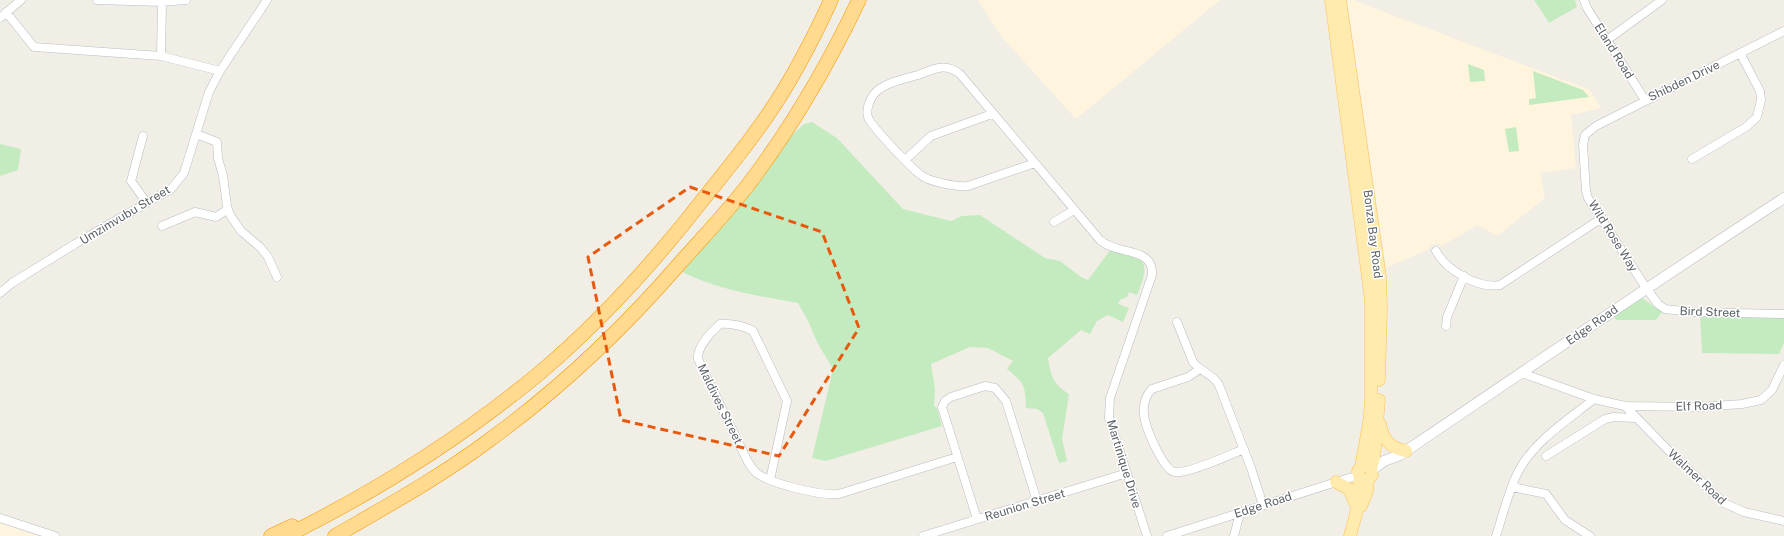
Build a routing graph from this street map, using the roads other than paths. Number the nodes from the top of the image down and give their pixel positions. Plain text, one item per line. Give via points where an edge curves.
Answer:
1 (21, 0) edge
2 (97, 0) edge
3 (186, 0) edge
4 (267, 0) edge
5 (832, 0) edge
6 (859, 0) edge
7 (1331, 0) edge
8 (1340, 0) edge
9 (1584, 0) edge
10 (1662, 0) edge
11 (162, 2) junction
12 (3, 15) edge
13 (1784, 31) edge
14 (1607, 40) junction
15 (1740, 53) junction
16 (160, 56) junction
17 (220, 71) junction
18 (1645, 100) junction
19 (992, 114) junction
20 (196, 134) junction
21 (1585, 135) joint
22 (143, 136) dead end
23 (1692, 159) dead end
24 (905, 160) junction
25 (1035, 163) junction
26 (1784, 198) edge
27 (147, 203) junction
28 (228, 209) junction
29 (1074, 210) junction
30 (1602, 218) junction
31 (1054, 222) dead end
32 (162, 226) dead end
33 (1436, 251) dead end
34 (1464, 276) junction
35 (277, 277) dead end
36 (1646, 288) junction
37 (0, 293) edge
38 (1784, 314) edge
39 (1177, 322) dead end
40 (1446, 326) dead end
41 (1784, 365) edge
42 (1200, 369) junction
43 (1522, 373) junction
44 (1594, 399) junction
45 (1625, 406) junction
46 (1635, 418) junction
47 (1378, 419) junction
48 (1244, 449) junction
49 (1403, 453) junction
50 (957, 456) junction
51 (1546, 456) dead end
52 (1127, 473) junction
53 (1366, 474) junction
54 (770, 480) junction
55 (1336, 482) junction
56 (1512, 487) junction
57 (374, 489) junction
58 (1037, 501) junction
59 (1263, 505) junction
60 (1357, 510) junction
61 (1240, 513) junction
62 (0, 518) edge
63 (977, 519) junction
64 (1784, 521) edge
65 (55, 536) edge
66 (271, 536) edge
67 (286, 536) edge
68 (335, 536) edge
69 (923, 536) edge
70 (1147, 536) edge
71 (1167, 536) edge
72 (1234, 536) edge
73 (1351, 536) edge
74 (1496, 536) edge
75 (1590, 536) edge

1 - 12 street
2 - 11 street
3 - 11 street
4 - 17 street, Umzimvubu Street
5 - 57 highway via 768,116 686,222 633,283 587,330 507,399 434,451
6 - 68 highway via 820,74 751,181 665,281 617,332 561,384 487,443 422,486
7 - 53 main road, Bonza Bay Road via 1371,300 1372,402
8 - 47 main road, Bonza Bay Road via 1380,278
9 - 14 street, Eland Road
10 - 14 street
11 - 16 street
12 - 16 street via 34,47
13 - 15 street, Shibden Drive
14 - 18 street, Eland Road
15 - 18 street, Shibden Drive
15 - 23 street via 1760,91 1761,100 1757,117 1746,127
16 - 17 street
17 - 20 street, Umzimvubu Street via 209,92
18 - 21 street, Shibden Drive via 1596,126
19 - 24 street via 931,136
19 - 24 street via 960,74 948,67 881,88 870,101 868,118
19 - 25 street
20 - 27 street, Umzimvubu Street via 179,182
20 - 28 street via 217,142
21 - 30 street, Wild Rose Way via 1583,145 1586,191
22 - 27 street via 131,181
24 - 25 street via 926,178 962,187
25 - 29 street
26 - 36 street, Edge Road
27 - 37 street, Umzimvubu Street via 69,248
28 - 32 street via 213,218 195,212
28 - 35 street via 241,231 268,257
29 - 31 street
29 - 52 street, Martinique Drive via 1106,245 1140,254 1151,265 1152,275 1109,402 1110,418
30 - 34 street via 1503,284 1487,286
30 - 36 street, Wild Rose Way
33 - 34 street via 1441,260
34 - 40 street via 1447,317
36 - 38 street, Bird Street via 1658,304 1668,310
36 - 43 street, Edge Road
39 - 42 street via 1191,358
41 - 45 street, Elf Road via 1772,390 1758,402 1713,406
42 - 48 street via 1213,377 1219,385
42 - 48 street via 1188,377 1152,389 1148,393 1144,417 1161,461 1170,470 1180,472
43 - 44 street, Elf Road
43 - 49 street, Edge Road
44 - 45 street, Elf Road
44 - 56 street via 1532,452 1518,472
45 - 46 street, Walmer Road
46 - 51 street via 1605,419
46 - 64 street, Walmer Road via 1724,503 1744,512
47 - 49 main road via 1382,435 1388,444
47 - 53 main road, Bonza Bay Road via 1374,458
48 - 59 street
49 - 53 street, Edge Road via 1384,461
50 - 54 street, Maldives Street via 839,494 821,494
50 - 58 street via 942,410 943,404 951,397 979,388 995,388 1008,406
50 - 63 street
52 - 58 street, Reunion Street
52 - 70 street, Martinique Drive
53 - 55 street, Edge Road
53 - 60 main road, Bonza Bay Road via 1367,491
54 - 54 street, Maldives Street via 751,467 698,359 699,350 720,324 753,331 786,401
55 - 59 street, Edge Road
55 - 60 main road via 1349,489
56 - 74 street
56 - 75 street via 1546,494 1566,520
57 - 66 highway via 340,502
57 - 67 highway
58 - 63 street, Reunion Street
59 - 61 street, Edge Road
60 - 73 main road, Bonza Bay Road
61 - 71 street, Edge Road
61 - 72 street
62 - 65 street
63 - 69 street, Reunion Street

